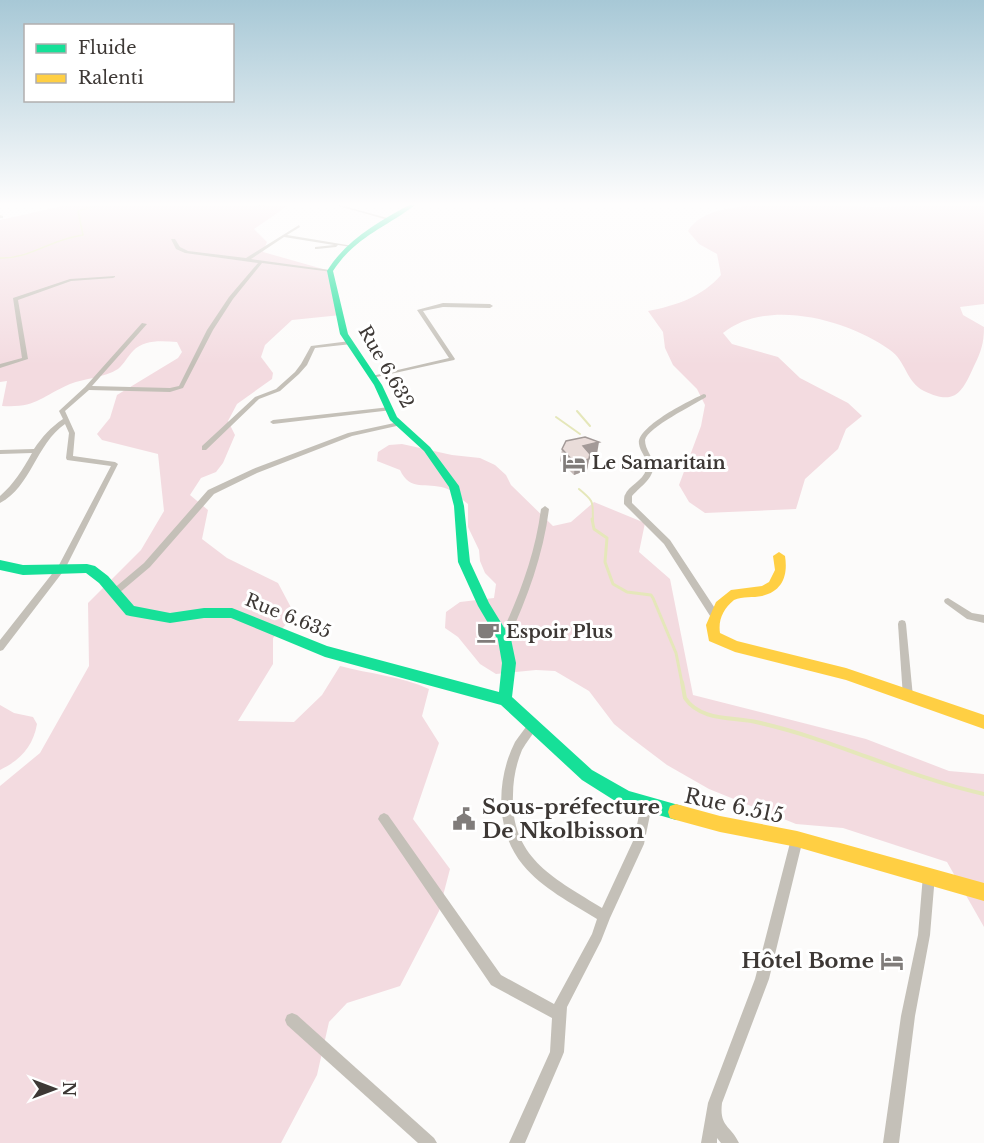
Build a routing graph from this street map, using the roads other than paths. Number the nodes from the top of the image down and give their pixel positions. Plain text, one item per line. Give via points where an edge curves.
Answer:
1 (235, 258) edge
2 (337, 258) edge
3 (248, 260) joint
4 (261, 262) junction
5 (330, 271) junction
6 (113, 277) dead end
7 (490, 306) dead end
8 (144, 324) dead end
9 (350, 343) junction
10 (0, 366) edge
11 (374, 377) junction
12 (87, 388) junction
13 (704, 396) dead end
14 (390, 410) junction
15 (66, 420) junction
16 (273, 423) dead end
17 (399, 424) junction
18 (204, 448) dead end
19 (36, 451) junction
20 (0, 452) edge
21 (0, 500) edge
22 (545, 509) dead end
23 (779, 556) dead end
24 (0, 566) edge
25 (62, 567) junction
26 (115, 592) junction
27 (948, 601) dead end
28 (715, 616) junction
29 (984, 619) edge
30 (902, 624) dead end
31 (504, 639) junction
32 (0, 647) edge
33 (908, 697) junction
34 (505, 700) junction
35 (984, 722) edge
36 (532, 727) junction
37 (646, 805) junction
38 (384, 819) dead end
39 (797, 839) junction
40 (929, 875) junction
41 (984, 892) edge
42 (604, 916) junction
43 (558, 1014) junction
44 (292, 1020) dead end
45 (715, 1116) junction
46 (429, 1143) edge
47 (517, 1143) edge
48 (709, 1143) edge
49 (731, 1143) edge
50 (891, 1143) edge

1 - 3 street
2 - 5 street
3 - 4 street
4 - 5 street
4 - 12 street via 210,330 181,387
5 - 9 street, Rue 6.632 via 344,334
6 - 10 street via 70,280 15,299 25,358
7 - 11 street via 443,305 420,310 452,359
8 - 12 street
9 - 11 street, Rue 6.632
9 - 18 street via 313,347 297,373 278,390 257,398
11 - 14 street, Rue 6.632
12 - 15 street via 62,411
13 - 28 street via 643,436 650,472 628,495 628,504 667,542
14 - 16 street
14 - 17 street, Rue 6.632
15 - 19 street via 51,430
15 - 25 street via 72,433 69,458 115,464
17 - 26 street via 350,434 211,492 160,552
17 - 31 street, Rue 6.632 via 427,449 454,486 464,562
19 - 20 street
19 - 21 street via 23,478
22 - 31 street via 532,571
23 - 28 street via 783,565 780,578 769,589 735,593
24 - 25 street, Rue 6.635 via 23,570
25 - 26 street, Rue 6.635 via 92,569
25 - 32 street
26 - 34 street, Rue 6.635 via 127,609 137,613 170,618 232,613 325,651
27 - 29 street via 970,616
28 - 33 street via 712,634 735,646 846,674
30 - 33 street
31 - 34 street, Rue 6.632 via 509,663
33 - 35 street
34 - 36 street, Rue 6.515
36 - 37 street, Rue 6.515 via 588,775
36 - 42 street via 517,750 511,771 507,799 510,831 528,861 567,893
37 - 39 street, Rue 6.515
37 - 42 street via 640,840
38 - 43 street via 496,980
39 - 40 street, Rue 6.515
39 - 45 street via 762,979 734,1047 715,1103
40 - 41 street, Rue 6.515
40 - 50 street via 924,935 908,1016
42 - 43 street
43 - 47 street via 556,1052
44 - 46 street
45 - 48 street
45 - 49 street via 718,1127

